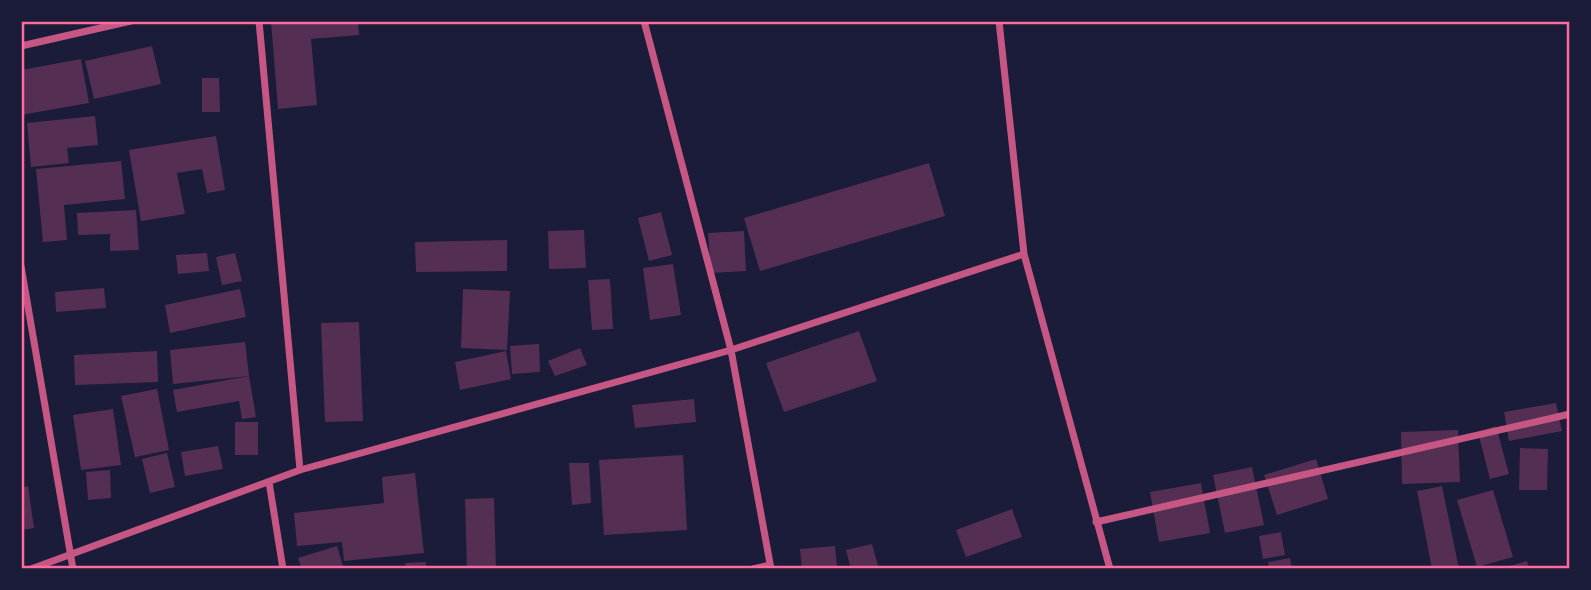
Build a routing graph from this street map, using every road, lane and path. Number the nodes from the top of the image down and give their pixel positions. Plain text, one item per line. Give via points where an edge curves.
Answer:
1 (131, 21) edge
2 (259, 21) edge
3 (644, 21) edge
4 (999, 21) edge
5 (21, 46) edge
6 (1024, 254) junction
7 (21, 267) edge
8 (731, 350) junction
9 (1570, 414) edge
10 (300, 470) junction
11 (269, 482) junction
12 (1096, 522) junction
13 (72, 555) junction
14 (771, 567) edge
15 (31, 569) edge
16 (73, 569) edge
17 (283, 569) edge
18 (753, 569) edge
19 (1110, 569) edge

1 - 5 street
2 - 10 street
3 - 8 street
4 - 6 street
6 - 8 street
6 - 12 street
7 - 13 street
8 - 10 street
8 - 14 street
9 - 12 street
10 - 11 street
11 - 13 street
11 - 17 street
12 - 19 street
13 - 15 street
13 - 16 street
14 - 18 street

